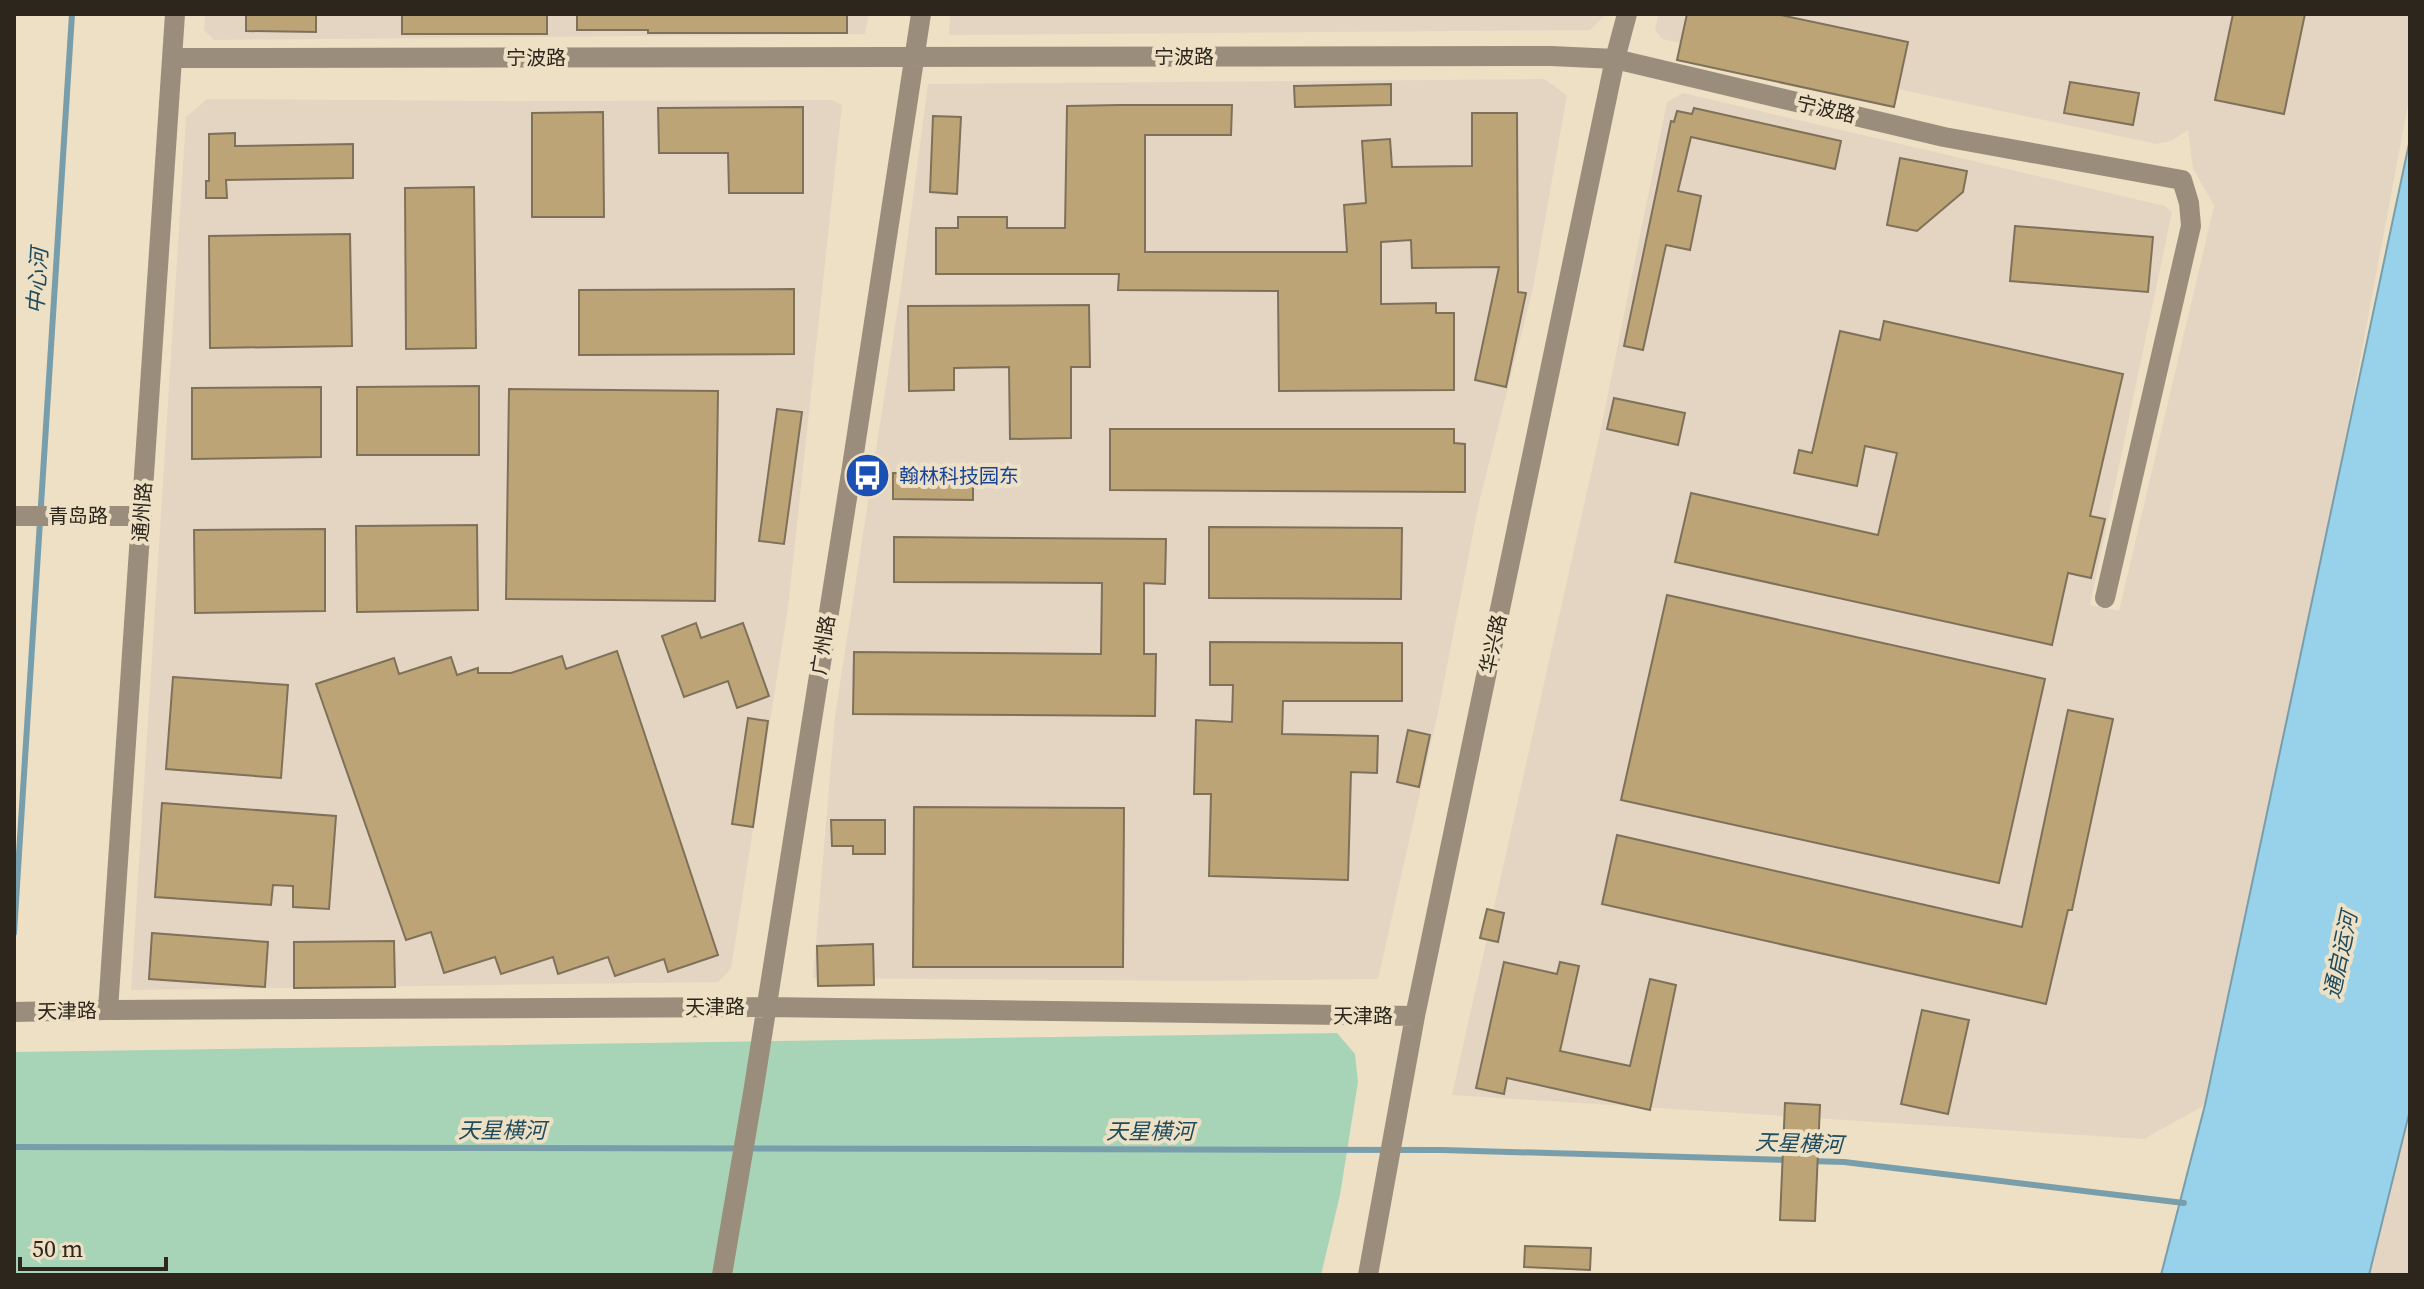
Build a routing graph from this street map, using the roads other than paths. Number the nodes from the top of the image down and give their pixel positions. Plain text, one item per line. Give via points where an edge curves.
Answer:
1 (175, 14) edge
2 (921, 14) edge
3 (1627, 14) edge
4 (915, 57) junction
5 (173, 58) junction
6 (1615, 59) junction
7 (14, 516) edge
8 (142, 516) junction
9 (2105, 598) dead end
10 (766, 1007) junction
11 (108, 1010) junction
12 (14, 1012) edge
13 (1415, 1016) junction
14 (722, 1275) edge
15 (1368, 1275) edge

1 - 5 street, 通州路
2 - 4 street, 广州路
3 - 6 street, 华兴路
4 - 5 street, 宁波路
4 - 6 street, 宁波路
4 - 10 street, 广州路
5 - 8 street, 通州路
6 - 9 street, 宁波路 via 1944,137 2182,180 2191,226
6 - 13 street, 华兴路
7 - 8 street, 青岛路
8 - 11 street, 通州路
10 - 11 street, 天津路
10 - 13 street, 天津路
10 - 14 street, 广州路
11 - 12 street, 天津路
13 - 15 street, 华兴路

